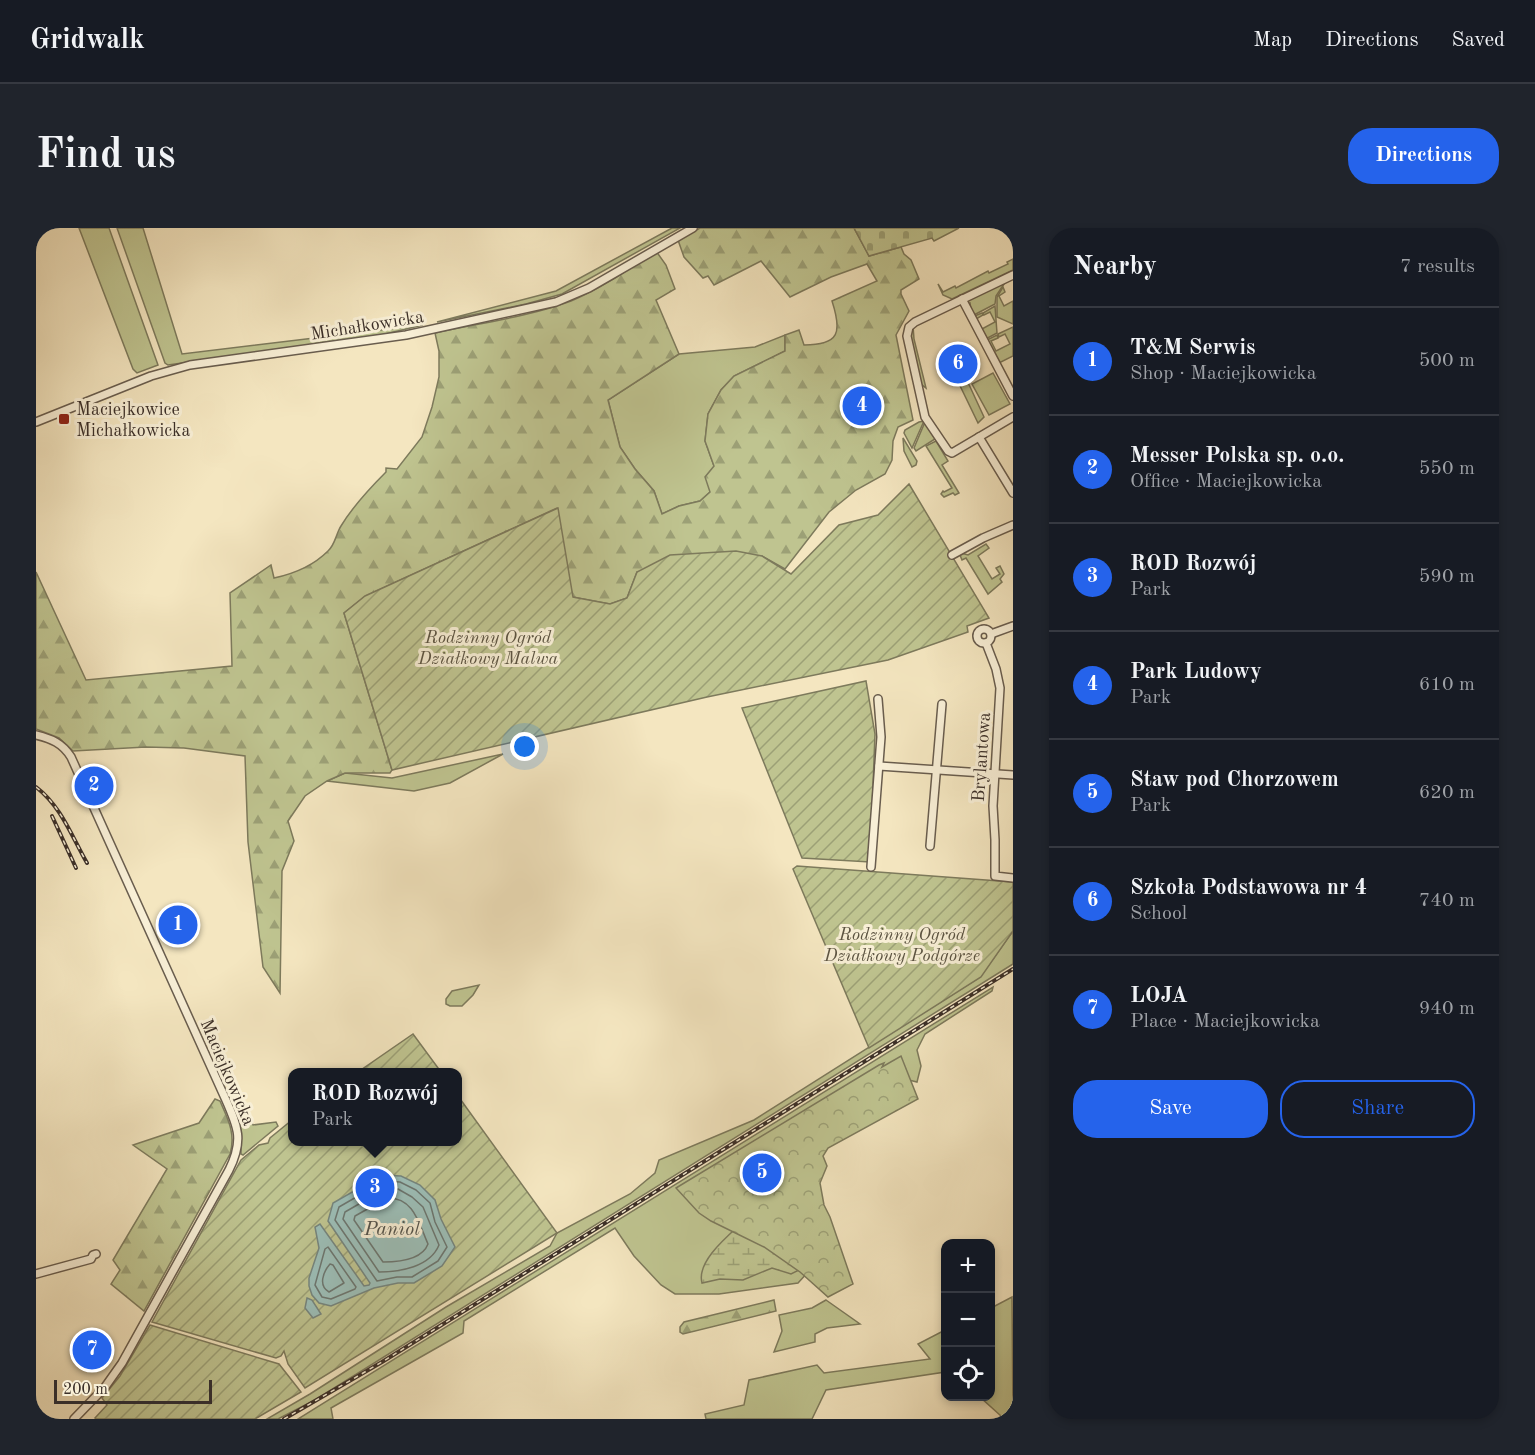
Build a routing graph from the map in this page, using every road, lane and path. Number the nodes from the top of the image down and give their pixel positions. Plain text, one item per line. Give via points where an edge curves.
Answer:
1 (693, 228) edge
2 (1013, 275) edge
3 (962, 299) junction
4 (1013, 396) edge
5 (1013, 417) edge
6 (36, 422) edge
7 (979, 437) junction
8 (1013, 493) edge
9 (1013, 525) edge
10 (952, 555) dead end
11 (1013, 626) edge
12 (991, 634) junction
13 (986, 643) junction
14 (878, 699) dead end
15 (942, 704) dead end
16 (36, 735) edge
17 (879, 766) junction
18 (936, 770) junction
19 (995, 774) junction
20 (1013, 775) edge
21 (930, 846) dead end
22 (871, 867) dead end
23 (1013, 878) edge
24 (96, 1254) dead end
25 (36, 1274) edge
26 (74, 1419) edge

1 - 6 street, Michałkowicka via 589,288 555,302 406,335 190,365 151,376
2 - 3 street
3 - 4 street
3 - 7 street via 912,324 907,336 925,417 948,451 952,453
5 - 7 street
7 - 8 street
9 - 10 street
11 - 12 street
12 - 13 street
12 - 13 street via 984,629 978,633 979,641
13 - 19 street, Brylantowa via 1000,688
14 - 17 street
15 - 18 street
16 - 26 street, Maciejkowicka via 56,741 71,757 230,1107 239,1138 229,1170 126,1356 105,1387
17 - 18 street
17 - 22 street
18 - 19 street
18 - 21 street
19 - 20 street
19 - 23 street, Brylantowa via 995,876
24 - 25 street via 91,1259

